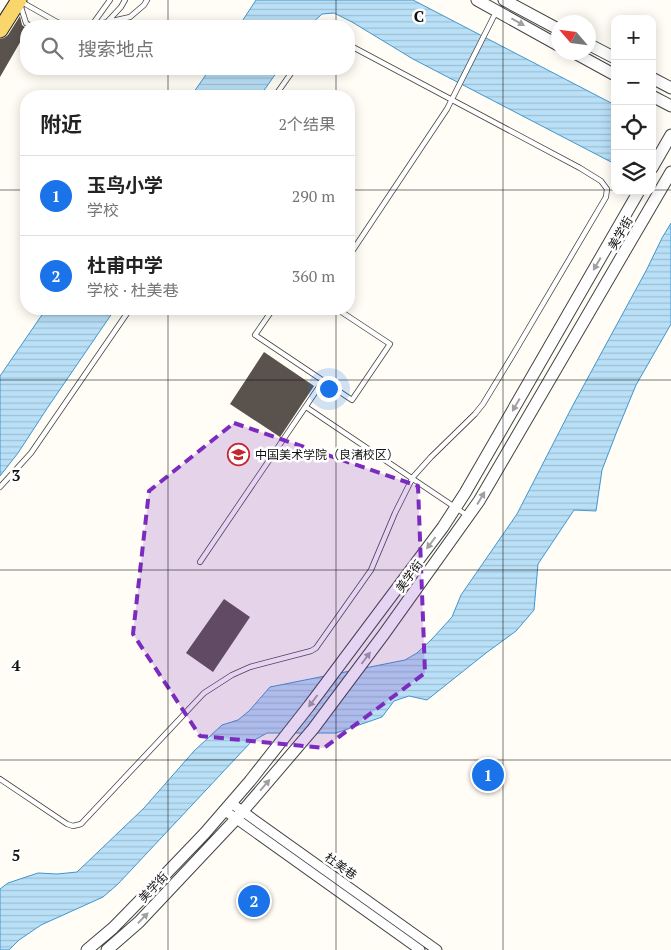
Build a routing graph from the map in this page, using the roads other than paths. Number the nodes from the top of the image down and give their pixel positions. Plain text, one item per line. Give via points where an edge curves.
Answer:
1 (19, 0) edge
2 (110, 0) edge
3 (125, 0) edge
4 (147, 0) edge
5 (477, 0) edge
6 (504, 0) edge
7 (497, 11) junction
8 (25, 20) edge
9 (54, 20) edge
10 (95, 20) edge
11 (109, 20) edge
12 (116, 20) edge
13 (551, 25) edge
14 (0, 30) edge
15 (551, 40) edge
16 (355, 48) edge
17 (596, 48) edge
18 (611, 56) edge
19 (588, 60) edge
20 (611, 73) edge
21 (290, 75) edge
22 (656, 80) edge
23 (671, 88) edge
24 (279, 90) edge
25 (656, 98) edge
26 (451, 100) junction
27 (671, 106) edge
28 (671, 135) edge
29 (656, 161) edge
30 (671, 172) edge
31 (637, 195) edge
32 (355, 247) edge
33 (126, 315) edge
34 (269, 315) edge
35 (346, 315) edge
36 (323, 381) junction
37 (306, 407) junction
38 (412, 477) junction
39 (0, 487) edge
40 (456, 508) junction
41 (469, 516) junction
42 (200, 562) dead end
43 (0, 779) edge
44 (228, 806) junction
45 (239, 815) junction
46 (87, 950) edge
47 (107, 950) edge
48 (420, 950) edge
49 (437, 950) edge

1 - 8 lane
1 - 9 lane
1 - 14 main road
2 - 10 lane
3 - 11 lane
4 - 12 lane via 130,17
5 - 7 street
6 - 13 street
7 -> 15 street
7 - 26 lane
16 - 26 lane
17 - 18 street
19 - 20 street
21 - 24 lane
22 - 23 street
25 - 27 street
26 - 32 lane
26 - 38 lane via 580,168 601,181 607,190 600,208 483,404
28 - 29 street
41 -> 30 street, 美学街
31 -> 40 street, 美学街
33 - 39 lane via 31,453
34 - 36 lane via 255,335
35 - 36 lane via 390,344 352,400
36 - 37 lane
37 - 38 lane
37 - 42 lane
38 - 40 lane
38 - 43 lane via 371,570 316,648 250,667 204,692 81,824 67,824
40 - 41 lane
40 -> 44 street, 美学街 via 310,706
45 -> 41 street, 美学街 via 313,729
44 - 45 street, 杜美巷
44 - 46 street, 美学街 via 120,921
47 -> 45 street, 美学街 via 139,922
45 - 48 street, 杜美巷
45 - 49 street, 杜美巷

